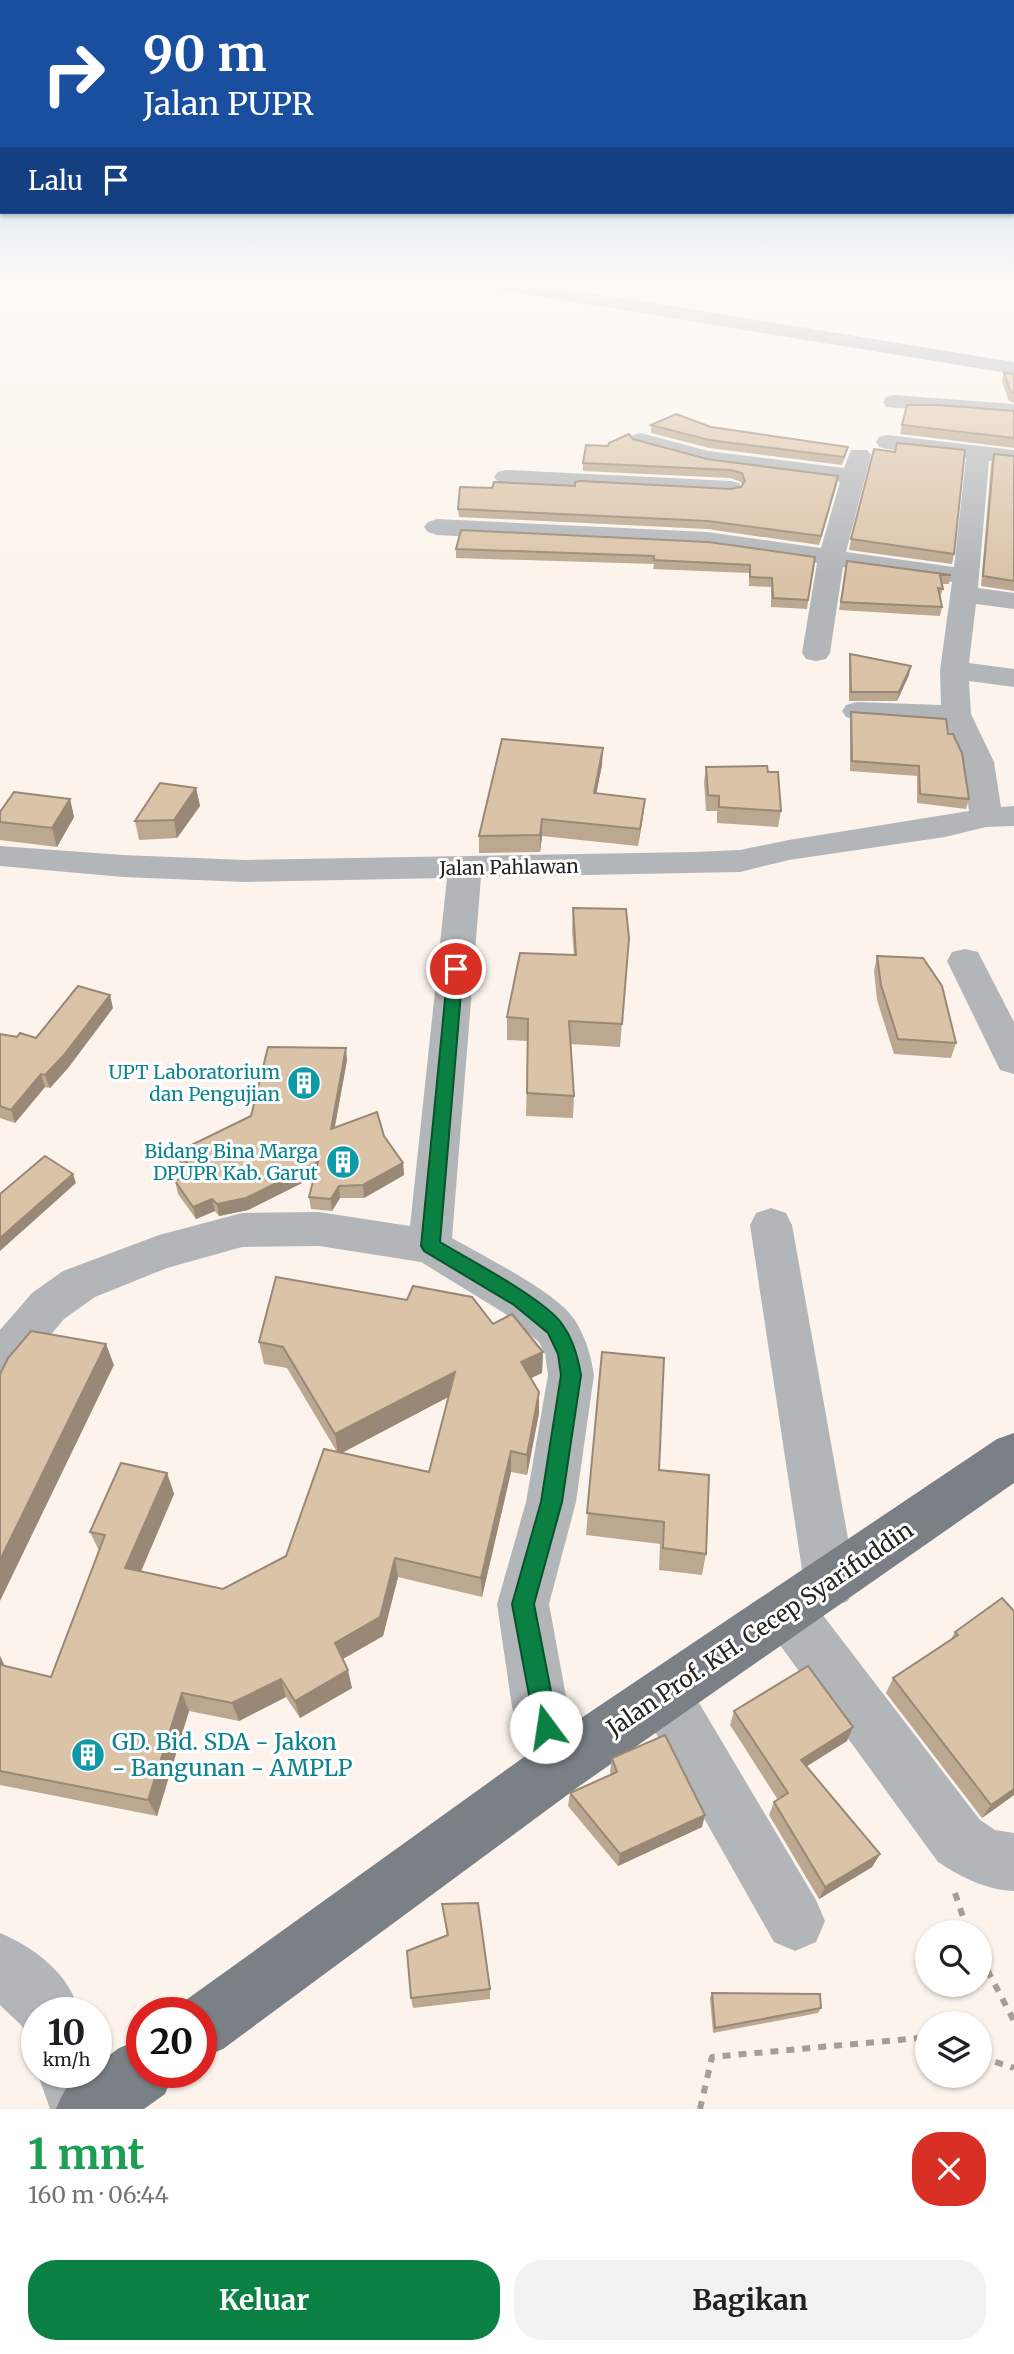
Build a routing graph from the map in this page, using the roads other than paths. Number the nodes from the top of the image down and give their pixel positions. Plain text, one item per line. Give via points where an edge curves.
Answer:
1 (976, 386) dead end
2 (894, 402) dead end
3 (997, 410) edge
4 (641, 440) edge
5 (887, 442) dead end
6 (995, 455) edge
7 (740, 462) junction
8 (506, 477) dead end
9 (718, 514) junction
10 (437, 527) dead end
11 (831, 558) junction
12 (965, 585) junction
13 (1014, 601) edge
14 (816, 653) dead end
15 (954, 670) junction
16 (1014, 678) edge
17 (858, 711) edge
18 (956, 714) junction
19 (1000, 817) edge
20 (3, 861) edge
21 (465, 869) junction
22 (965, 961) dead end
23 (1014, 1060) edge
24 (771, 1225) dead end
25 (430, 1246) junction
26 (0, 1363) edge
27 (1014, 1455) edge
28 (809, 1597) junction
29 (664, 1695) junction
30 (558, 1767) junction
31 (1014, 1861) edge
32 (795, 1921) dead end
33 (0, 1964) edge
34 (37, 1997) edge
35 (217, 2015) edge
36 (126, 2082) edge
37 (75, 2088) edge
38 (83, 2109) edge
39 (89, 2109) edge

1 - 3 street
2 - 3 street
3 - 6 street
4 - 7 street via 674,451
5 - 6 street
6 - 12 street
7 - 9 street
7 - 11 street via 856,465
8 - 9 street
9 - 10 street
9 - 11 street
11 - 12 street
11 - 14 street
12 - 13 street
12 - 15 street
15 - 16 street
15 - 18 street
17 - 18 street
18 - 19 street
19 - 21 street, Jalan Pahlawan via 740,861
20 - 21 street, Jalan Pahlawan via 245,871
21 - 25 street
22 - 23 street
24 - 28 street
25 - 26 street via 319,1229 242,1230 159,1253 79,1284 48,1307
25 - 30 street via 520,1300 555,1328 568,1354 571,1375 551,1502 523,1604 540,1707
27 - 28 main road, Jalan Prof. KH. Cecep Syarifuddin
28 - 29 main road, Jalan Prof. KH. Cecep Syarifuddin
28 - 31 street via 959,1840 983,1858
29 - 30 main road, Jalan Prof. KH. Cecep Syarifuddin
29 - 32 street
30 - 35 main road, Jalan Prof. KH. Cecep Syarifuddin
33 - 34 street
36 - 39 main road
37 - 38 street

